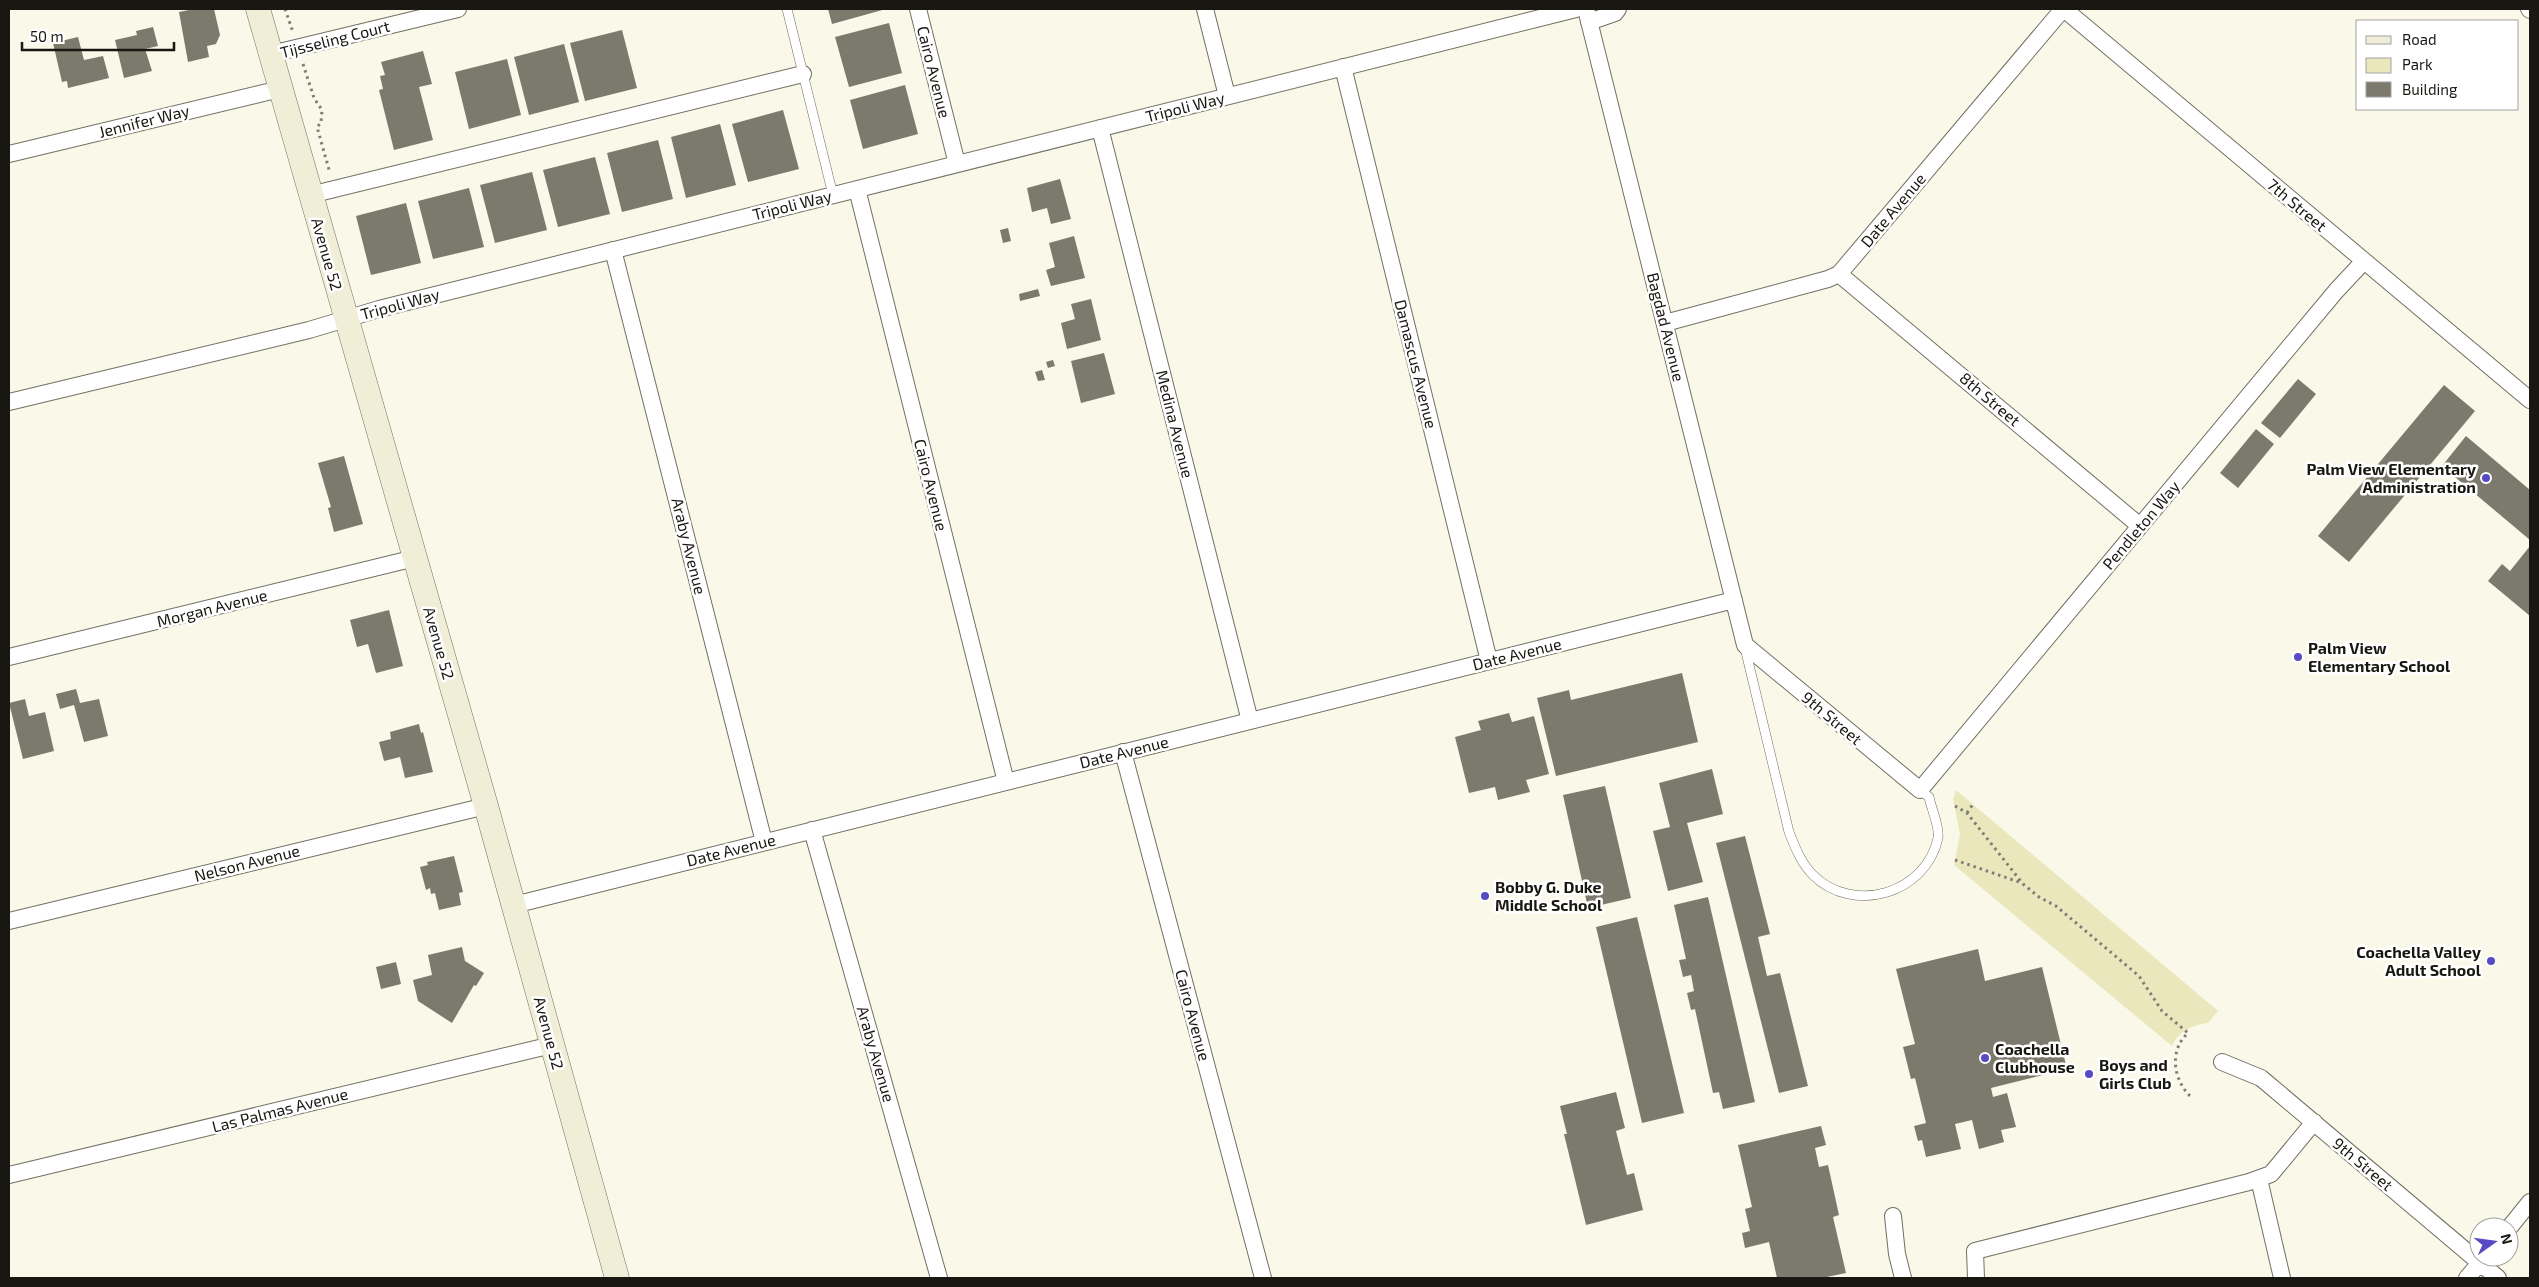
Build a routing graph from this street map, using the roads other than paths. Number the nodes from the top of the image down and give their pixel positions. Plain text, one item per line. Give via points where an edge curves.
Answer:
1 (258, 9) edge
2 (458, 9) edge
3 (787, 9) edge
4 (918, 9) edge
5 (1205, 9) edge
6 (1576, 9) edge
7 (1618, 9) edge
8 (2064, 9) edge
9 (1587, 16) edge
10 (271, 54) junction
11 (1343, 67) junction
12 (803, 74) junction
13 (280, 88) junction
14 (1227, 96) junction
15 (1100, 128) junction
16 (9, 154) edge
17 (957, 164) junction
18 (856, 189) junction
19 (310, 195) junction
20 (833, 195) junction
21 (613, 250) junction
22 (2364, 261) junction
23 (1839, 274) junction
24 (346, 319) junction
25 (1665, 323) junction
26 (2530, 400) edge
27 (9, 402) edge
28 (2140, 526) junction
29 (415, 558) junction
30 (1734, 600) junction
31 (1744, 645) junction
32 (9, 657) edge
33 (1489, 661) junction
34 (1250, 721) junction
35 (1124, 752) junction
36 (1006, 782) junction
37 (1920, 790) junction
38 (486, 806) junction
39 (812, 830) junction
40 (764, 842) junction
41 (514, 904) junction
42 (9, 921) edge
43 (552, 1045) junction
44 (2222, 1062) dead end
45 (2314, 1122) junction
46 (9, 1175) edge
47 (2259, 1179) junction
48 (2530, 1202) edge
49 (1893, 1216) dead end
50 (2518, 1217) edge
51 (2469, 1249) edge
52 (2476, 1267) edge
53 (2488, 1267) edge
54 (615, 1278) edge
55 (939, 1278) edge
56 (1263, 1278) edge
57 (1903, 1278) edge
58 (1976, 1278) edge
59 (2282, 1278) edge
60 (2467, 1278) edge
61 (2498, 1278) edge

1 - 10 main road, Avenue 52
2 - 10 street, Tijsseling Court
3 - 12 lane
4 - 17 street, Cairo Avenue
5 - 14 street
6 - 11 street, Tripoli Way
7 - 9 street via 1615,13
8 - 22 street, 7th Street
8 - 23 street, Date Avenue
9 - 25 street, Bagdad Avenue
10 - 13 main road, Avenue 52
11 - 14 street, Tripoli Way
11 - 33 street, Damascus Avenue
12 - 19 street
12 - 20 lane
13 - 16 street, Jennifer Way
13 - 19 main road, Avenue 52
14 - 15 street, Tripoli Way
15 - 17 street, Tripoli Way
15 - 34 street, Medina Avenue
17 - 18 street, Tripoli Way
18 - 20 street, Tripoli Way
18 - 36 street, Cairo Avenue
19 - 24 main road, Avenue 52
20 - 21 street, Tripoli Way
21 - 24 street, Tripoli Way
21 - 40 street, Araby Avenue
22 - 26 street, 7th Street
22 - 28 street, Pendleton Way
23 - 25 street
23 - 28 street, 8th Street
24 - 27 street, Tripoli Way
24 - 29 main road, Avenue 52
25 - 30 street, Bagdad Avenue
28 - 37 street, Pendleton Way
29 - 32 street, Morgan Avenue
29 - 38 main road, Avenue 52
30 - 31 street, Bagdad Avenue
30 - 33 street, Date Avenue
31 - 37 street, 9th Street
31 - 37 lane via 1789,832 1798,854 1813,875 1842,893 1859,896 1889,892 1912,881 1928,859 1938,836 1929,797
33 - 34 street, Date Avenue
34 - 35 street, Date Avenue
35 - 36 street, Date Avenue
35 - 56 street, Cairo Avenue
36 - 39 street, Date Avenue
38 - 41 main road, Avenue 52
38 - 42 street, Nelson Avenue
39 - 40 street, Date Avenue
39 - 55 street, Araby Avenue
40 - 41 street, Date Avenue
41 - 43 main road, Avenue 52
43 - 46 street, Las Palmas Avenue
43 - 54 main road, Avenue 52
44 - 45 street, 9th Street via 2261,1078
45 - 47 street via 2271,1174
45 - 51 street, 9th Street
47 - 58 street via 1975,1251
47 - 59 street
48 - 50 street
49 - 57 street
52 - 60 street
53 - 61 street, 9th Street

